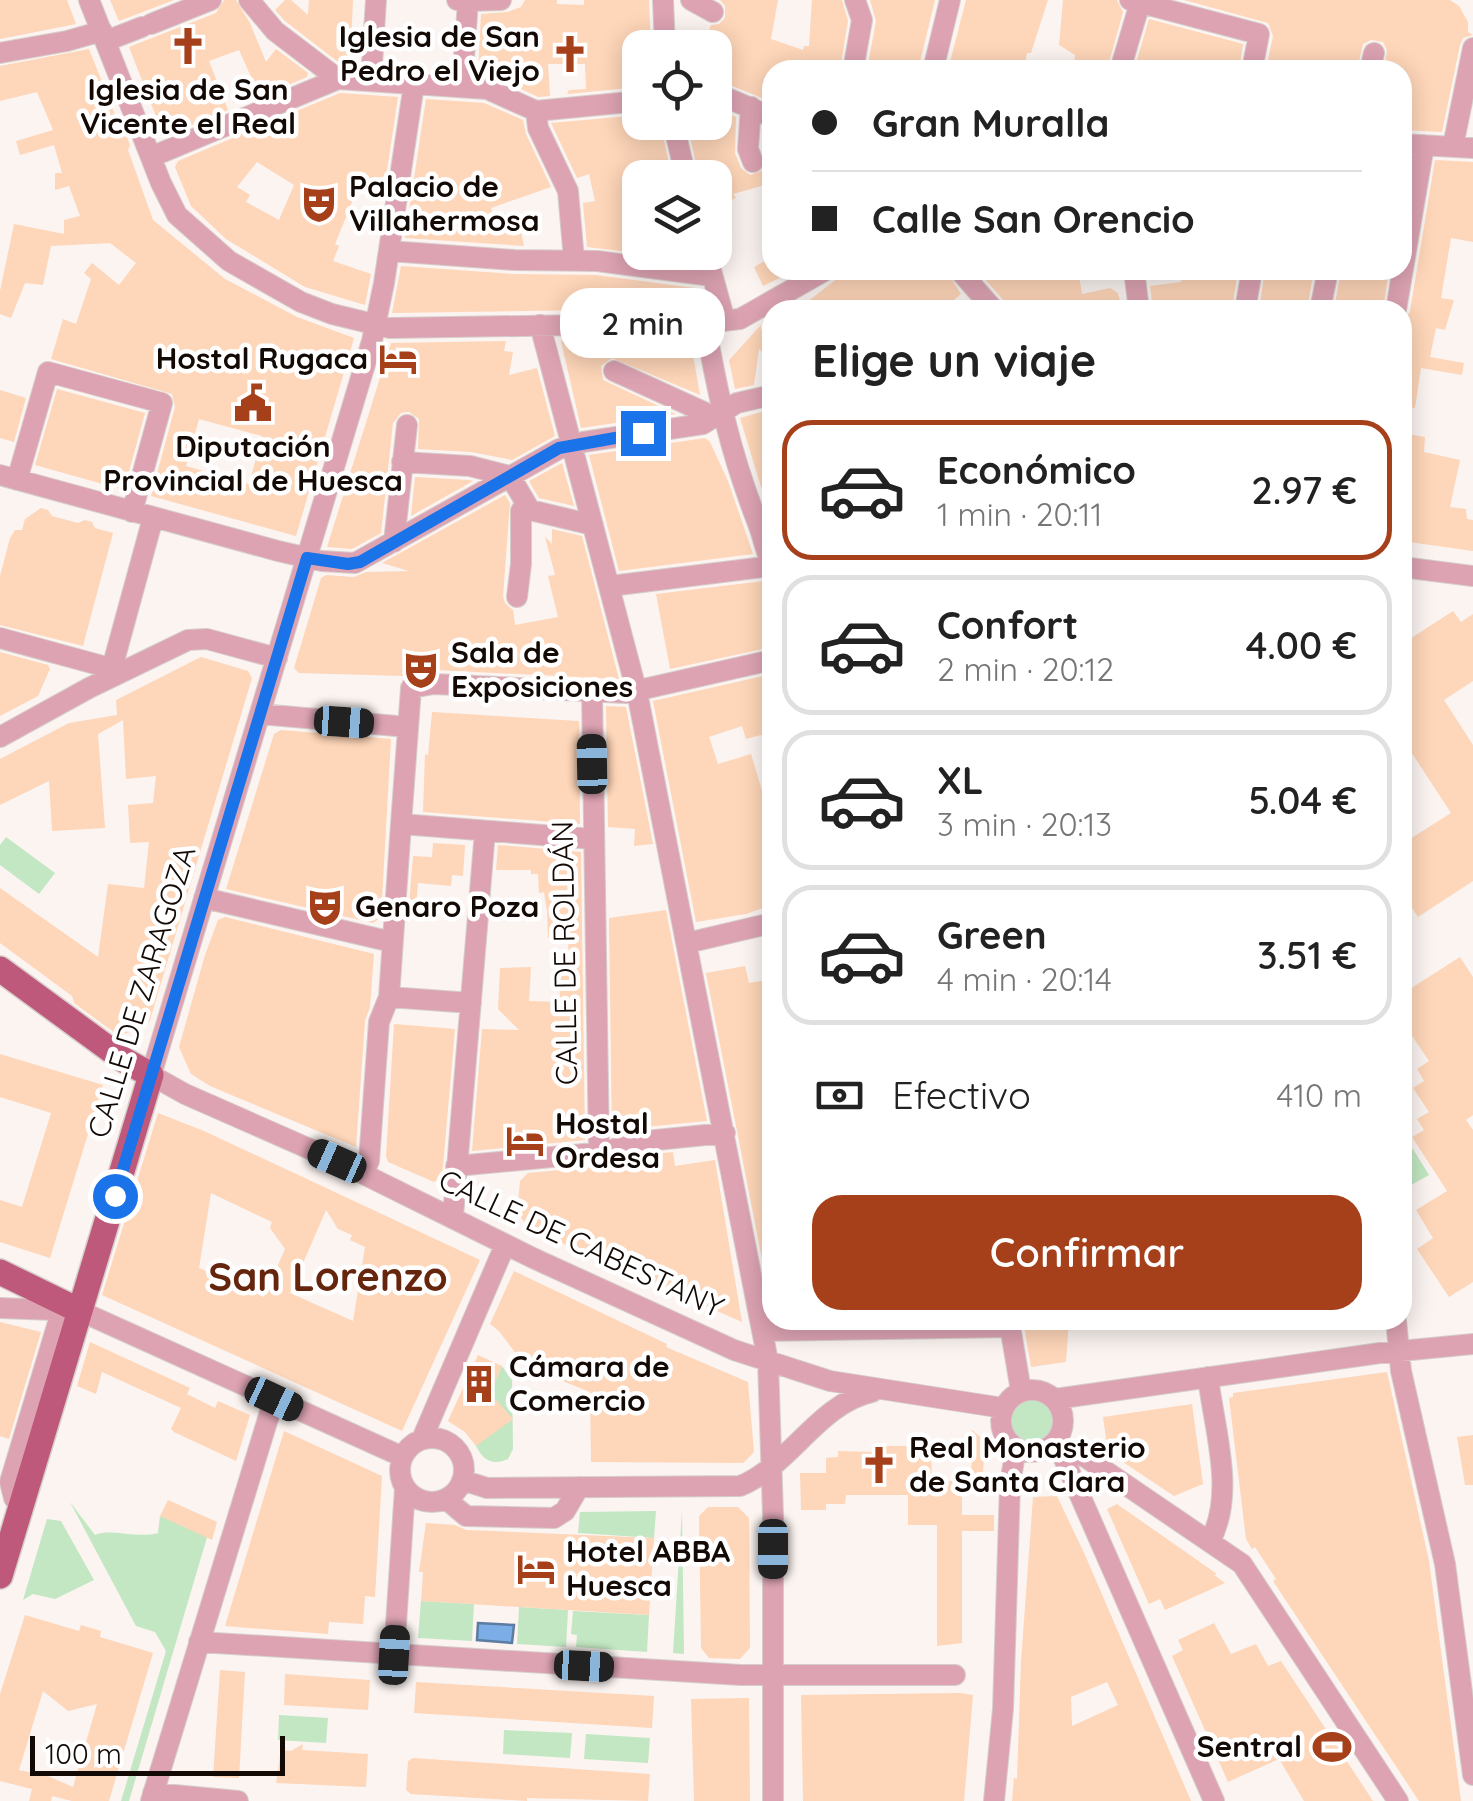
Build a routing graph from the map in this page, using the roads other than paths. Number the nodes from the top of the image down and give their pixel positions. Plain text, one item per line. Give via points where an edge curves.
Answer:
1 (90, 0) edge
2 (211, 0) edge
3 (376, 0) edge
4 (457, 0) edge
5 (502, 0) edge
6 (663, 0) edge
7 (691, 0) edge
8 (950, 0) edge
9 (468, 1) edge
10 (479, 1) edge
11 (1135, 1) edge
12 (260, 4) edge
13 (858, 10) edge
14 (713, 12) dead end
15 (664, 30) edge
16 (104, 36) junction
17 (1473, 48) edge
18 (0, 53) edge
19 (854, 60) edge
20 (935, 60) edge
21 (1122, 60) edge
22 (1254, 60) edge
23 (353, 80) junction
24 (414, 84) junction
25 (468, 88) junction
26 (732, 100) edge
27 (622, 103) edge
28 (751, 107) junction
29 (536, 111) junction
30 (762, 112) edge
31 (1413, 144) edge
32 (1463, 147) edge
33 (151, 156) junction
34 (753, 162) dead end
35 (389, 251) junction
36 (574, 260) junction
37 (710, 270) edge
38 (712, 276) junction
39 (808, 280) edge
40 (968, 280) edge
41 (773, 300) edge
42 (985, 300) edge
43 (762, 306) edge
44 (715, 322) junction
45 (376, 325) junction
46 (540, 325) junction
47 (614, 371) dead end
48 (762, 397) edge
49 (718, 415) junction
50 (407, 424) dead end
51 (571, 445) junction
52 (402, 462) junction
53 (510, 476) junction
54 (8, 478) edge
55 (526, 504) junction
56 (132, 512) junction
57 (154, 518) junction
58 (593, 525) junction
59 (394, 542) junction
60 (762, 545) edge
61 (307, 558) junction
62 (762, 567) edge
63 (1412, 568) edge
64 (1473, 576) edge
65 (610, 586) junction
66 (517, 597) dead end
67 (0, 638) edge
68 (276, 658) junction
69 (762, 662) edge
70 (118, 670) junction
71 (637, 690) junction
72 (592, 692) junction
73 (260, 714) junction
74 (408, 727) junction
75 (0, 736) edge
76 (401, 824) junction
77 (485, 831) junction
78 (594, 839) junction
79 (204, 898) junction
80 (762, 925) edge
81 (392, 942) junction
82 (687, 943) junction
83 (0, 969) edge
84 (389, 997) junction
85 (471, 1003) junction
86 (151, 1075) junction
87 (725, 1134) junction
88 (599, 1152) junction
89 (456, 1166) junction
90 (363, 1174) junction
91 (453, 1216) junction
92 (505, 1244) junction
93 (0, 1272) edge
94 (0, 1308) edge
95 (69, 1311) junction
96 (824, 1330) edge
97 (1011, 1330) edge
98 (1397, 1330) edge
99 (762, 1332) junction
100 (1473, 1344) edge
101 (734, 1350) junction
102 (1399, 1350) junction
103 (768, 1362) junction
104 (1208, 1377) junction
105 (881, 1390) junction
106 (1021, 1391) junction
107 (274, 1399) junction
108 (1056, 1399) junction
109 (1003, 1408) junction
110 (422, 1440) junction
111 (780, 1444) junction
112 (1058, 1445) junction
113 (1016, 1448) junction
114 (403, 1457) junction
115 (771, 1465) junction
116 (462, 1480) junction
117 (578, 1486) junction
118 (740, 1486) junction
119 (406, 1488) junction
120 (446, 1498) junction
121 (773, 1504) junction
122 (1210, 1541) junction
123 (0, 1576) edge
124 (200, 1642) junction
125 (394, 1655) junction
126 (774, 1675) junction
127 (955, 1675) dead end
128 (1473, 1776) edge
129 (152, 1797) edge
130 (238, 1801) edge
131 (774, 1801) edge
132 (994, 1801) edge
133 (1214, 1801) edge
134 (1398, 1801) edge

1 - 16 street
2 - 16 street
3 - 23 street
4 - 9 street
5 - 10 street
6 - 15 street
7 - 14 street
8 - 20 street
9 - 10 street
9 - 25 street
11 - 21 street
11 - 22 street via 1259,34
12 - 23 street via 275,31
13 - 19 street
16 - 18 street
16 - 33 street
17 - 32 street
23 - 24 street
23 - 33 street
24 - 25 street
24 - 35 street, CALLE DE ZARAGOZA
25 - 29 street via 487,89
26 - 28 street
27 - 29 street
28 - 30 street
28 - 34 street
29 - 36 street via 568,191
31 - 32 street
33 - 45 street via 177,215 229,261 301,302
35 - 36 street
35 - 45 street, CALLE DE ZARAGOZA
36 - 38 street
37 - 38 street
38 - 44 street
39 - 41 street
40 - 42 street
43 - 44 street
44 - 46 street
44 - 49 street
45 - 46 street
45 - 61 street, CALLE DE ZARAGOZA
46 - 51 street
47 - 49 street
48 - 49 street
49 - 51 street via 703,424
49 - 60 street
50 - 52 street
51 - 53 street
51 - 58 street
52 - 53 street
52 - 59 street
53 - 55 street
53 - 59 street
54 - 56 street
54 - 56 street via 48,372 162,403
55 - 58 street
55 - 66 street
56 - 57 street
57 - 61 street
57 - 70 street
58 - 65 street
59 - 61 street via 355,563
61 - 68 street, CALLE DE ZARAGOZA
62 - 65 street
63 - 64 street
65 - 71 street
67 - 70 street
68 - 70 street via 198,639
68 - 73 street, CALLE DE ZARAGOZA
69 - 71 street
70 - 75 street
71 - 72 street
71 - 82 street
72 - 74 street via 411,688
72 - 78 street, CALLE DE ROLDÁN
73 - 74 street
73 - 79 street, CALLE DE ZARAGOZA
74 - 76 street
76 - 77 street
76 - 81 street
77 - 78 street
77 - 85 street
78 - 88 street, CALLE DE ROLDÁN
79 - 81 street
79 - 86 street, CALLE DE ZARAGOZA
80 - 82 street
81 - 84 street
82 - 87 street
83 - 86 main road
84 - 85 street
84 - 90 street via 378,1022
85 - 89 street
86 - 90 street, CALLE DE CABESTANY
86 - 95 main road, CALLE DE ZARAGOZA
87 - 88 street
87 - 99 street
88 - 89 street
89 - 91 street
90 - 91 street, CALLE DE CABESTANY
91 - 92 street, CALLE DE CABESTANY
92 - 101 street, CALLE DE CABESTANY
92 - 110 street
93 - 95 main road
94 - 95 street
95 - 107 street
95 - 123 main road, CALLE DE ZARAGOZA
96 - 99 street
97 - 106 street
98 - 102 street
99 - 101 street
99 - 103 street
100 - 102 street
101 - 103 street, CALLE DE CABESTANY
102 - 104 street
102 - 128 street via 1445,1564
103 - 105 street, CALLE DE CABESTANY
103 - 111 street
104 - 108 street
104 - 122 street via 1223,1490
105 - 109 street, CALLE DE CABESTANY
105 - 111 street via 854,1397
106 - 108 street
106 - 109 street
107 - 114 street
107 - 124 street
108 - 112 street via 1064,1425
109 - 113 street via 1001,1426
110 - 114 street
110 - 116 street via 440,1439 455,1448
111 - 115 street
112 - 113 street via 1038,1452
112 - 122 street
112 - 133 street
113 - 132 street
114 - 119 street
115 - 118 street
115 - 121 street
116 - 117 street via 487,1488
116 - 120 street
117 - 118 street
117 - 120 street via 565,1512 554,1518 466,1516
118 - 121 street
119 - 120 street via 428,1502
119 - 125 street
121 - 126 street
122 - 134 street via 1252,1576
124 - 125 street
124 - 129 street
125 - 126 street
126 - 127 street
126 - 131 street
129 - 130 street

